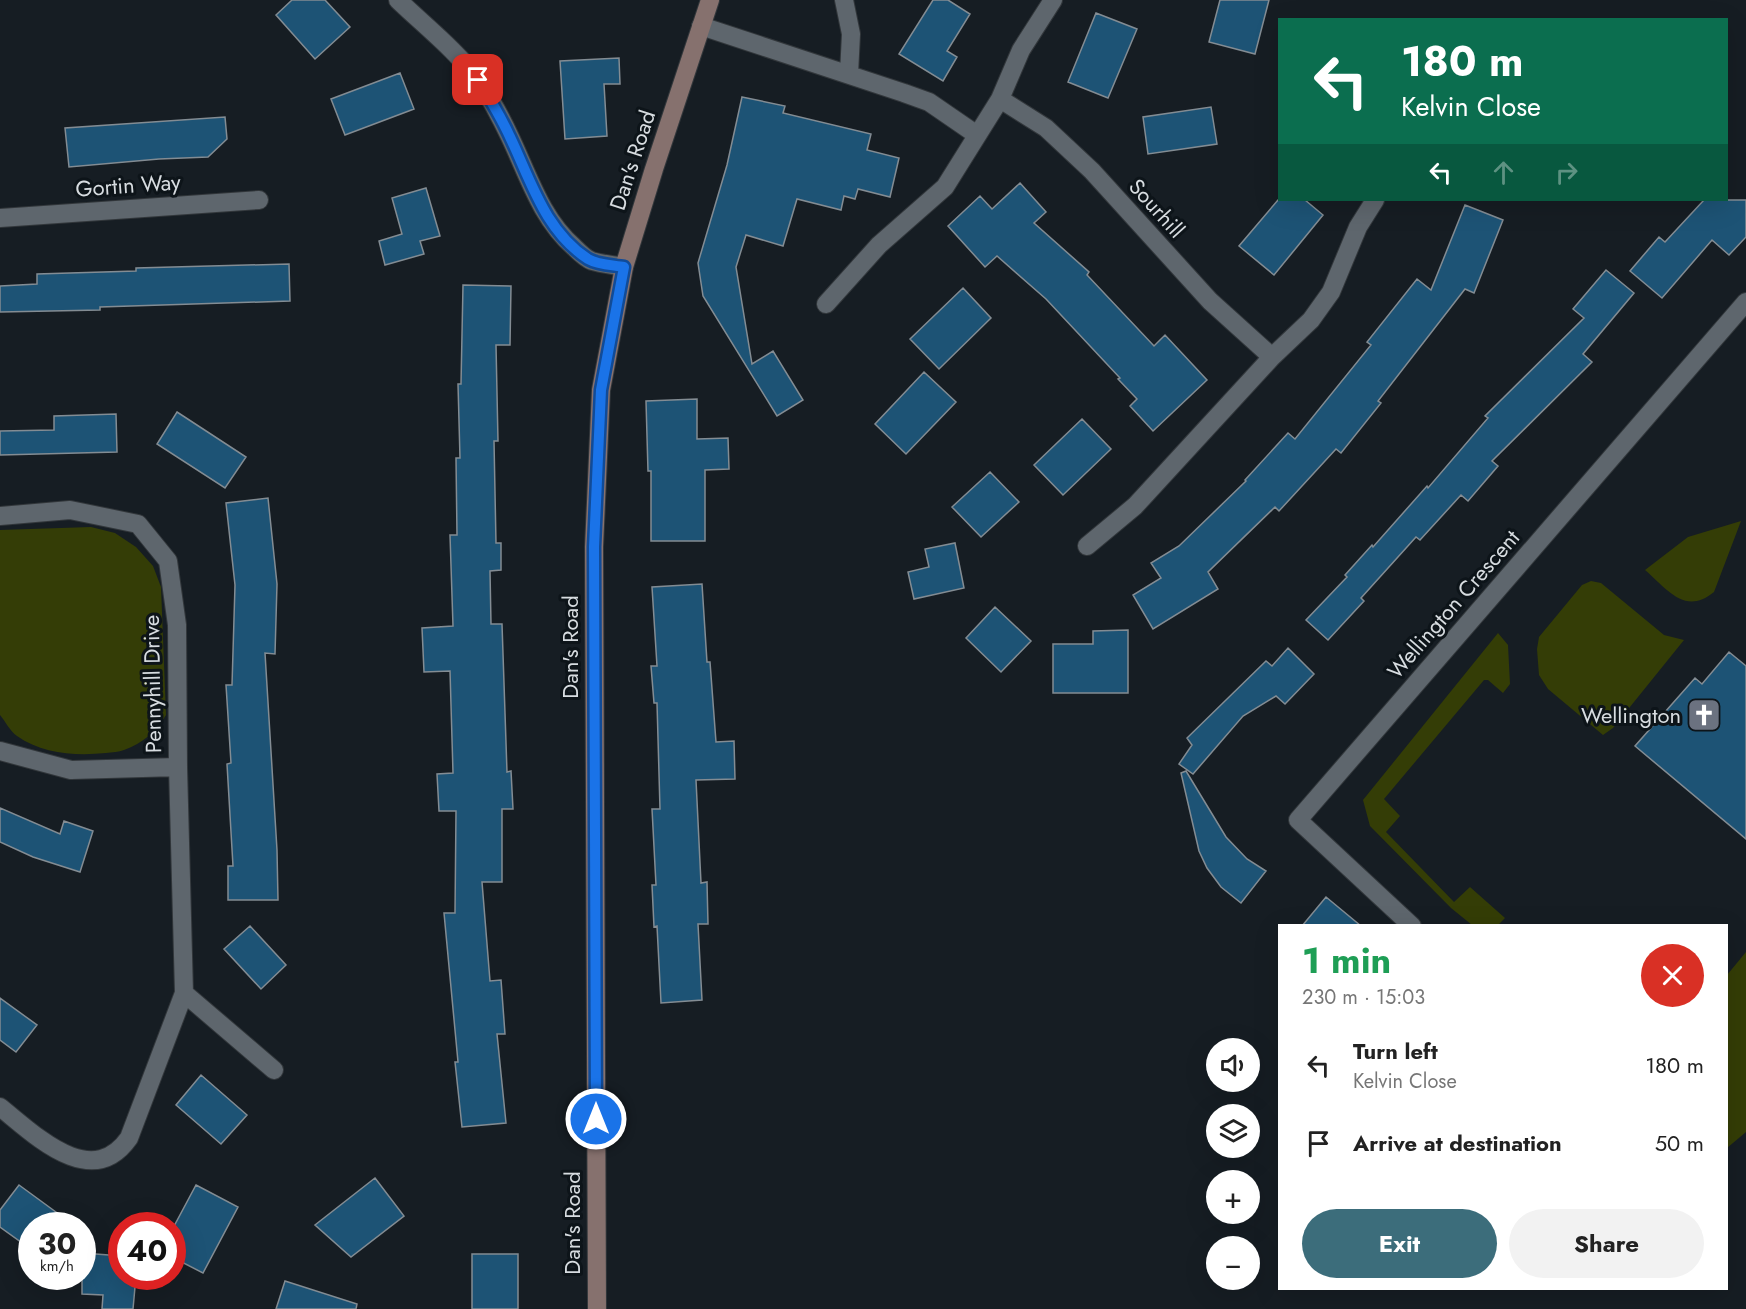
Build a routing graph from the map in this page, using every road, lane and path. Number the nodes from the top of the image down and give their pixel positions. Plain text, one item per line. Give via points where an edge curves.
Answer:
1 (398, 0) edge
2 (710, 0) edge
3 (844, 0) edge
4 (1053, 0) edge
5 (701, 26) junction
6 (849, 74) junction
7 (1000, 99) junction
8 (977, 135) junction
9 (259, 200) dead end
10 (1375, 201) edge
11 (0, 218) edge
12 (624, 267) junction
13 (1746, 302) edge
14 (826, 303) dead end
15 (1272, 357) junction
16 (0, 516) edge
17 (1087, 546) dead end
18 (0, 751) edge
19 (178, 767) junction
20 (1410, 924) edge
21 (184, 993) junction
22 (274, 1070) dead end
23 (0, 1107) edge
24 (597, 1309) edge

1 - 12 street via 478,80 553,225 591,261
2 - 5 street, Dan's Road
3 - 6 street via 851,34
4 - 7 street via 1021,50
5 - 6 street
5 - 12 street, Dan's Road
6 - 8 street via 929,102
7 - 8 street
7 - 15 street, Sourhill via 1046,128 1092,171 1210,301
8 - 14 street via 945,187 879,245
9 - 11 street, Gortin Way
10 - 15 street via 1358,226 1331,292 1311,320
12 - 24 street, Dan's Road via 601,390 594,547
13 - 20 street, Wellington Crescent via 1298,820
15 - 17 street via 1135,506
16 - 19 street, Pennyhill Drive via 70,510 138,524 168,561 177,625
18 - 19 street via 71,770
19 - 21 street, Pennyhill Drive
21 - 22 street
21 - 23 street, Pennyhill Drive via 129,1138 116,1153 105,1159 79,1158 50,1146

